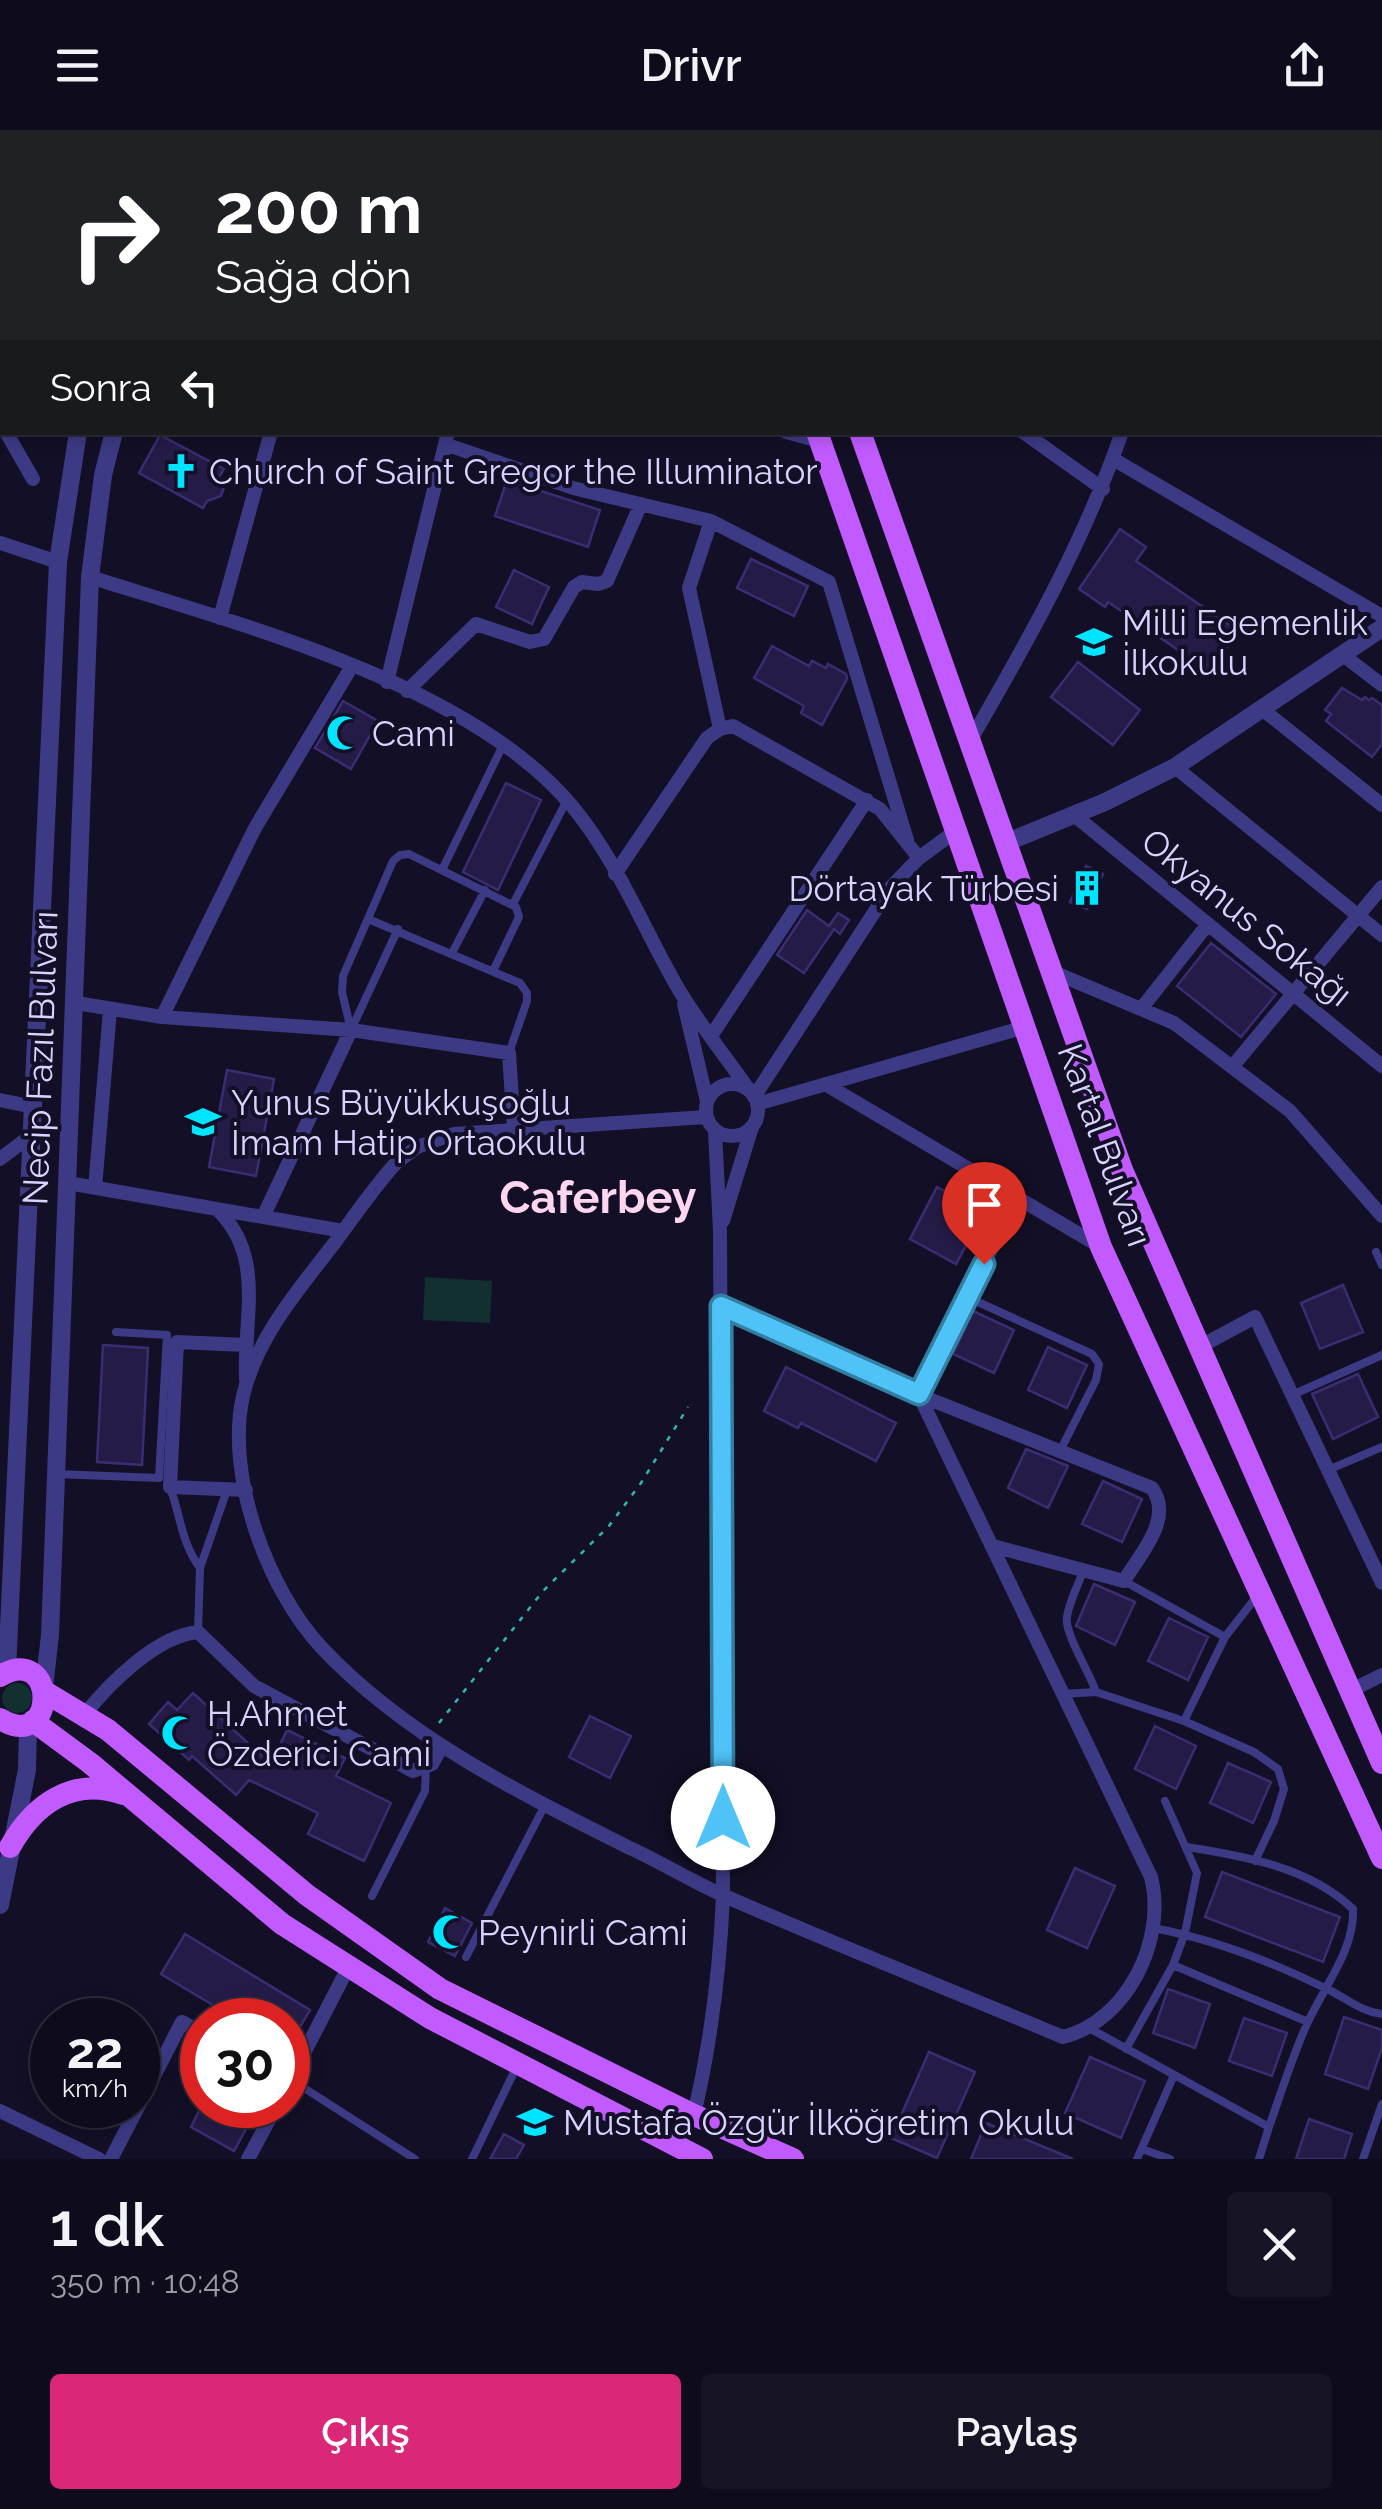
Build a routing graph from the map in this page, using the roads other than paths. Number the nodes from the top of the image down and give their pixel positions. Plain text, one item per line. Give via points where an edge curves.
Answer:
1 (8, 435) edge
2 (78, 435) edge
3 (113, 435) edge
4 (270, 435) edge
5 (861, 435) edge
6 (1028, 435) edge
7 (1121, 435) edge
8 (818, 437) edge
9 (446, 438) edge
10 (1113, 459) junction
11 (34, 479) dead end
12 (1103, 489) junction
13 (642, 504) junction
14 (711, 521) junction
15 (0, 543) edge
16 (58, 562) junction
17 (90, 577) junction
18 (1382, 616) edge
19 (220, 618) junction
20 (1382, 628) edge
21 (1343, 655) junction
22 (352, 666) junction
23 (387, 682) junction
24 (1382, 685) edge
25 (407, 691) junction
26 (1262, 710) junction
27 (720, 728) junction
28 (970, 741) junction
29 (503, 745) junction
30 (1175, 767) junction
31 (567, 800) junction
32 (867, 800) junction
33 (1382, 805) edge
34 (1074, 815) junction
35 (956, 830) junction
36 (907, 840) junction
37 (1005, 843) junction
38 (918, 858) junction
39 (442, 870) junction
40 (615, 874) junction
41 (1382, 887) edge
42 (484, 890) junction
43 (513, 904) junction
44 (1357, 914) junction
45 (368, 919) junction
46 (1208, 924) junction
47 (398, 929) junction
48 (1382, 935) edge
49 (452, 953) junction
50 (493, 971) junction
51 (1052, 972) junction
52 (1292, 992) junction
53 (681, 993) junction
54 (76, 1003) junction
55 (1141, 1009) junction
56 (110, 1010) junction
57 (162, 1017) junction
58 (1025, 1027) junction
59 (351, 1030) junction
60 (711, 1036) junction
61 (509, 1052) junction
62 (1382, 1066) edge
63 (1232, 1067) junction
64 (825, 1084) junction
65 (753, 1097) junction
66 (0, 1100) edge
67 (34, 1107) junction
68 (707, 1109) junction
69 (752, 1127) junction
70 (514, 1129) junction
71 (715, 1130) junction
72 (33, 1134) junction
73 (0, 1159) edge
74 (68, 1183) junction
75 (95, 1188) junction
76 (1017, 1197) junction
77 (218, 1210) junction
78 (1382, 1216) edge
79 (263, 1217) junction
80 (343, 1231) junction
81 (720, 1231) junction
82 (1102, 1247) junction
83 (1376, 1252) dead end
84 (1382, 1265) edge
85 (968, 1297) junction
86 (721, 1306) junction
87 (116, 1332) dead end
88 (246, 1345) junction
89 (1200, 1346) junction
90 (1382, 1355) edge
91 (246, 1384) junction
92 (919, 1394) junction
93 (1292, 1395) junction
94 (1382, 1447) edge
95 (1060, 1451) junction
96 (1328, 1470) junction
97 (56, 1474) junction
98 (170, 1487) junction
99 (226, 1490) junction
100 (246, 1490) junction
101 (994, 1546) junction
102 (200, 1568) junction
103 (1083, 1570) junction
104 (1124, 1581) junction
105 (1382, 1583) edge
106 (1260, 1592) junction
107 (198, 1632) junction
108 (1224, 1637) junction
109 (3, 1673) edge
110 (1382, 1675) edge
111 (44, 1690) junction
112 (1096, 1692) junction
113 (1348, 1692) junction
114 (1063, 1694) junction
115 (84, 1714) junction
116 (0, 1719) edge
117 (1184, 1721) junction
118 (30, 1722) junction
119 (442, 1746) junction
120 (1382, 1763) edge
121 (426, 1768) junction
122 (131, 1798) junction
123 (1165, 1801) dead end
124 (545, 1806) junction
125 (10, 1847) junction
126 (1186, 1847) junction
127 (1382, 1858) edge
128 (1255, 1861) junction
129 (723, 1895) junction
130 (372, 1896) dead end
131 (0, 1905) edge
132 (1154, 1928) junction
133 (1185, 1934) junction
134 (466, 1957) dead end
135 (1174, 1965) junction
136 (349, 1966) junction
137 (1327, 1988) junction
138 (1382, 2014) edge
139 (1308, 2022) junction
140 (180, 2026) edge
141 (1089, 2028) junction
142 (310, 2039) edge
143 (1126, 2049) junction
144 (518, 2064) junction
145 (1174, 2075) junction
146 (310, 2094) edge
147 (1382, 2104) edge
148 (0, 2111) edge
149 (694, 2115) junction
150 (264, 2128) edge
151 (1269, 2128) junction
152 (1142, 2148) junction
153 (670, 2153) edge
154 (99, 2159) edge
155 (111, 2159) edge
156 (248, 2159) edge
157 (414, 2159) edge
158 (472, 2159) edge
159 (702, 2159) edge
160 (792, 2159) edge
161 (1137, 2159) edge
162 (1170, 2159) edge
163 (1259, 2159) edge
164 (1363, 2159) edge

1 - 11 street
2 - 16 street, Necip Fazıl Bulvarı
3 - 17 street, Necip Fazıl Bulvarı
4 - 19 street
5 - 28 main road, Kartal Bulvarı
6 - 12 street
7 - 10 street
8 - 35 main road, Kartal Bulvarı
9 - 13 street via 573,488
9 - 23 street
10 - 12 street
10 - 18 street
12 - 28 street via 1042,616
13 - 14 street
13 - 25 street via 609,578 574,587 544,640 530,642 476,624
14 - 27 street via 689,588
14 - 36 street via 829,582
15 - 16 street
16 - 67 street, Necip Fazıl Bulvarı
17 - 19 street
17 - 54 street, Necip Fazıl Bulvarı
19 - 22 street
20 - 21 street
21 - 24 street
21 - 26 street
22 - 23 street
22 - 57 street via 256,828
23 - 25 street
25 - 29 street
26 - 30 street
26 - 33 street
27 - 32 street via 740,727
27 - 40 street via 702,744
28 - 37 main road, Kartal Bulvarı
29 - 31 street
29 - 39 lane
30 - 34 street
30 - 44 street
31 - 40 street
31 - 43 lane
32 - 36 street
32 - 60 street
34 - 37 street
34 - 46 street, Okyanus Sokağı
35 - 38 street
35 - 58 main road, Kartal Bulvarı
36 - 38 street
37 - 51 main road, Kartal Bulvarı
38 - 65 street via 878,903
39 - 42 lane
39 - 45 lane via 409,854 396,857
40 - 53 street
41 - 44 street
42 - 43 lane
42 - 49 lane
43 - 50 lane via 519,917
44 - 48 street
44 - 52 street
45 - 47 lane
45 - 59 lane via 343,976
46 - 52 street, Okyanus Sokağı
46 - 55 street
47 - 49 lane
47 - 59 lane
49 - 50 lane
50 - 61 lane via 527,993
51 - 55 street
51 - 89 main road, Kartal Bulvarı via 1122,1170
52 - 62 street, Okyanus Sokağı
52 - 63 street
53 - 60 street
53 - 68 street
54 - 56 street
54 - 74 street, Necip Fazıl Bulvarı
55 - 63 street via 1174,1023
56 - 57 street
56 - 75 street
57 - 59 street
58 - 64 street
58 - 82 main road, Kartal Bulvarı
59 - 61 street
59 - 79 street
60 - 65 street
61 - 70 street
63 - 78 street via 1290,1110
64 - 65 street
64 - 76 street
65 - 68 street via 725,1085
65 - 69 street
66 - 67 street
67 - 72 street, Necip Fazıl Bulvarı
68 - 70 street
68 - 71 street
69 - 71 street via 730,1137
69 - 81 street
70 - 80 street via 454,1134 417,1148 387,1172
71 - 81 street
72 - 73 street
72 - 109 street, Necip Fazıl Bulvarı
74 - 75 street
74 - 97 street, Necip Fazıl Bulvarı
75 - 77 street
76 - 82 street
76 - 85 street
77 - 79 street
77 - 88 street via 246,1254
79 - 80 street
80 - 91 street via 272,1327
81 - 86 street
82 - 106 main road, Kartal Bulvarı
83 - 84 lane
85 - 92 street
85 - 95 lane via 1092,1354 1100,1364
86 - 92 street
86 - 129 street
87 - 97 lane via 167,1335 160,1478
88 - 91 street
88 - 98 street via 177,1342
89 - 93 street via 1255,1317
89 - 113 main road, Kartal Bulvarı
90 - 93 lane
91 - 100 street via 240,1434
92 - 95 street
92 - 101 street
93 - 96 street
94 - 96 lane
95 - 104 street via 1157,1495 1160,1519
96 - 105 street
97 - 111 street, Necip Fazıl Bulvarı
98 - 99 street
98 - 102 lane via 186,1548
99 - 100 street
99 - 102 lane
100 - 119 street via 269,1566 301,1622 339,1664
101 - 103 street
101 - 114 street
102 - 107 lane
103 - 104 street
103 - 112 lane via 1066,1620
104 - 108 lane
106 - 108 lane
106 - 127 main road, Kartal Bulvarı
107 - 115 street via 132,1666
107 - 121 street via 254,1686 413,1772
108 - 117 lane
109 - 111 main road via 33,1674
110 - 113 street
111 - 115 main road
111 - 118 main road via 44,1705
112 - 114 lane
112 - 117 lane
113 - 120 main road, Kartal Bulvarı
114 - 132 street via 1151,1877
115 - 149 main road via 307,1895 440,1988
116 - 118 main road
117 - 128 lane via 1278,1769 1284,1788
118 - 122 main road
118 - 125 street via 28,1770
119 - 121 street
119 - 124 street
121 - 130 lane via 425,1791
122 - 125 main road via 104,1789 65,1792 38,1810
122 - 136 main road via 282,1924
123 - 126 lane
124 - 129 street
124 - 134 lane
125 - 131 street
126 - 128 lane
126 - 133 lane via 1197,1872
128 - 137 lane via 1336,1892 1353,1908 1354,1926
129 - 141 street via 1062,2037
129 - 149 street via 716,2003
132 - 133 lane
132 - 141 street via 1119,2002
133 - 135 lane
133 - 137 lane
135 - 139 lane
135 - 143 lane
136 - 142 street
136 - 144 main road
137 - 138 lane via 1366,2012
137 - 139 lane
139 - 151 lane
140 - 155 street
141 - 143 lane
143 - 145 lane
144 - 153 main road
144 - 158 lane
145 - 151 lane
145 - 152 lane
146 - 157 lane
147 - 164 lane
148 - 154 street
149 - 160 main road
150 - 156 street
151 - 163 lane
152 - 161 lane
152 - 162 lane
153 - 159 main road

